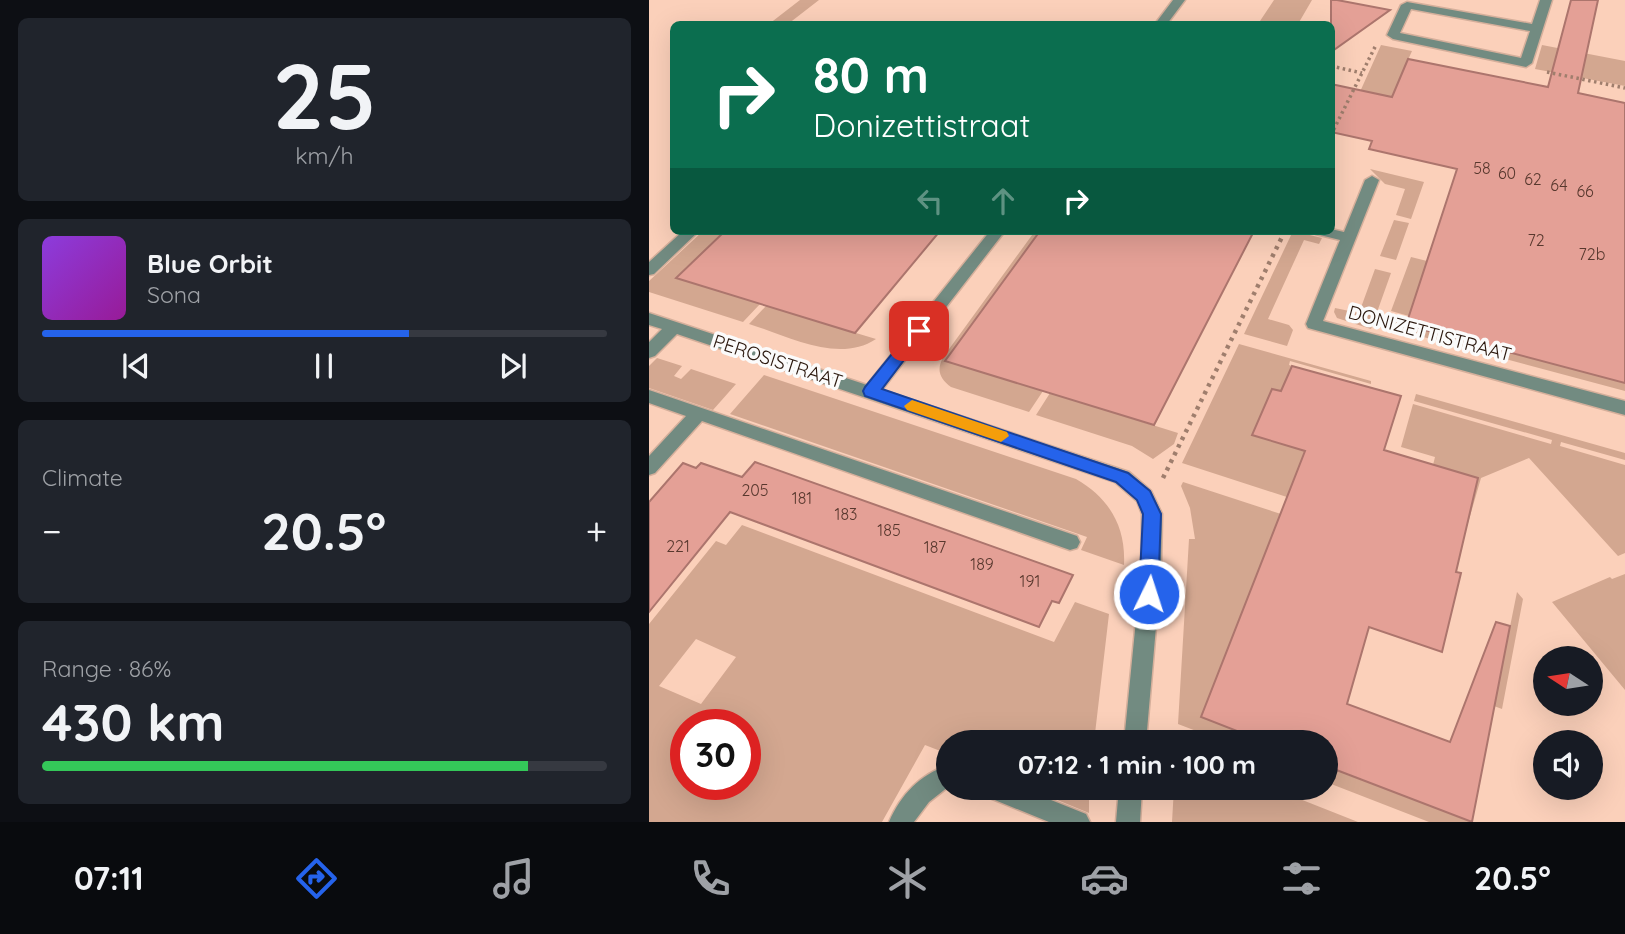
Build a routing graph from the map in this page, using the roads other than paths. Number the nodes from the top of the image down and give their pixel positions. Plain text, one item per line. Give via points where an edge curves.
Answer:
1 (1179, 0) edge
2 (1546, 0) edge
3 (1163, 21) edge
4 (1538, 29) junction
5 (1372, 180) dead end
6 (1335, 234) edge
7 (688, 235) edge
8 (995, 235) edge
9 (1350, 238) junction
10 (649, 270) edge
11 (649, 319) edge
12 (675, 326) junction
13 (649, 352) edge
14 (871, 391) junction
15 (649, 396) edge
16 (1625, 408) edge
17 (699, 414) junction
18 (649, 468) edge
19 (1070, 542) dead end
20 (1136, 730) edge
21 (936, 781) edge
22 (1023, 800) edge
23 (1130, 800) edge
24 (901, 822) edge
25 (1078, 822) edge
26 (1128, 822) edge

1 - 3 street
2 - 4 street
4 - 4 street via 1526,63 1393,35 1407,5
5 - 9 street, DONIZETTISTRAAT
6 - 9 street
7 - 10 street
8 - 14 street
9 - 16 street, DONIZETTISTRAAT via 1314,324
11 - 12 street, PEROSISTRAAT
12 - 13 street
12 - 14 street, PEROSISTRAAT
14 - 20 street, PEROSISTRAAT via 1122,477 1144,496 1152,514 1151,569
15 - 17 street
17 - 18 street
17 - 19 street
21 - 24 street via 913,800
22 - 25 street
23 - 26 street

